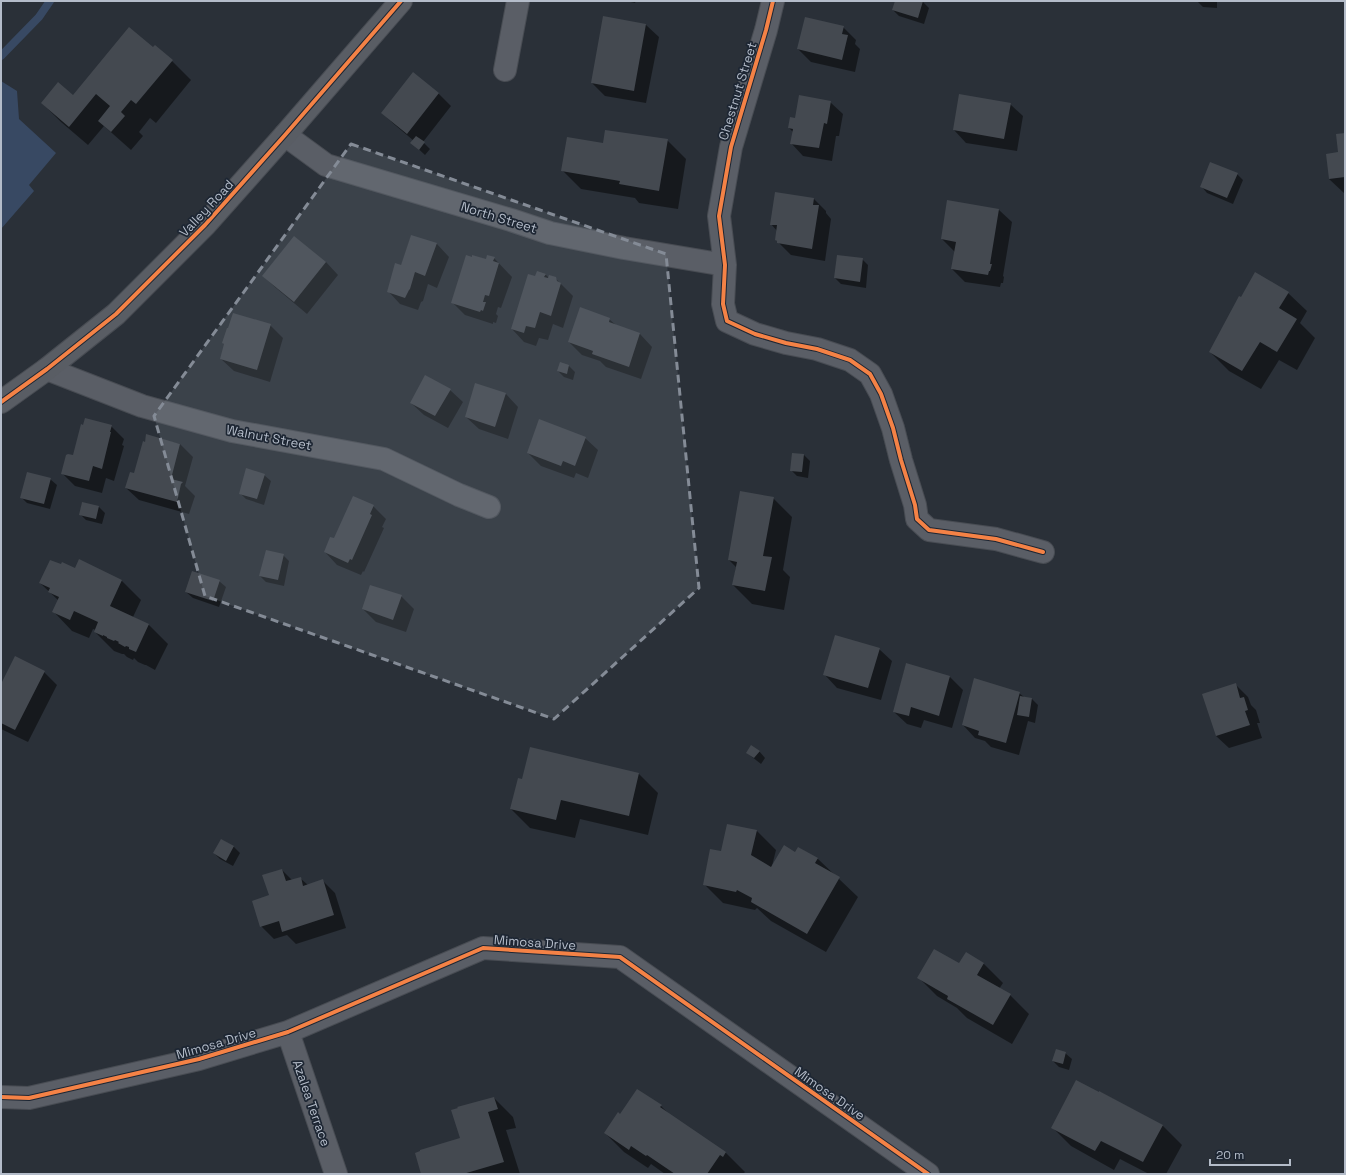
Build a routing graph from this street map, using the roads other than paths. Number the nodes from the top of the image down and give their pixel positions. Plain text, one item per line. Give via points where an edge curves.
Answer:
1 (401, 1) edge
2 (518, 1) edge
3 (773, 1) edge
4 (505, 70) dead end
5 (285, 135) junction
6 (725, 266) junction
7 (47, 369) junction
8 (1, 402) edge
9 (490, 507) dead end
10 (1043, 552) dead end
11 (288, 1032) junction
12 (1, 1097) edge
13 (336, 1174) edge
14 (928, 1174) edge

1 - 5 street, Valley Road
2 - 4 street
3 - 6 street, Chestnut Street via 731,147 719,216
5 - 6 street, North Street via 326,165 550,233
5 - 7 street, Valley Road via 205,225 116,314
6 - 10 street, Chestnut Street via 723,304 727,321 755,334 818,349 850,360 870,374 881,394 893,428 917,519 929,530 996,540
7 - 8 street, Valley Road
7 - 9 street, Walnut Street via 142,406 225,429 384,459
11 - 12 street, Mimosa Drive via 199,1059 29,1098
11 - 13 street, Azalea Terrace
11 - 14 street, Mimosa Drive via 483,948 620,957

